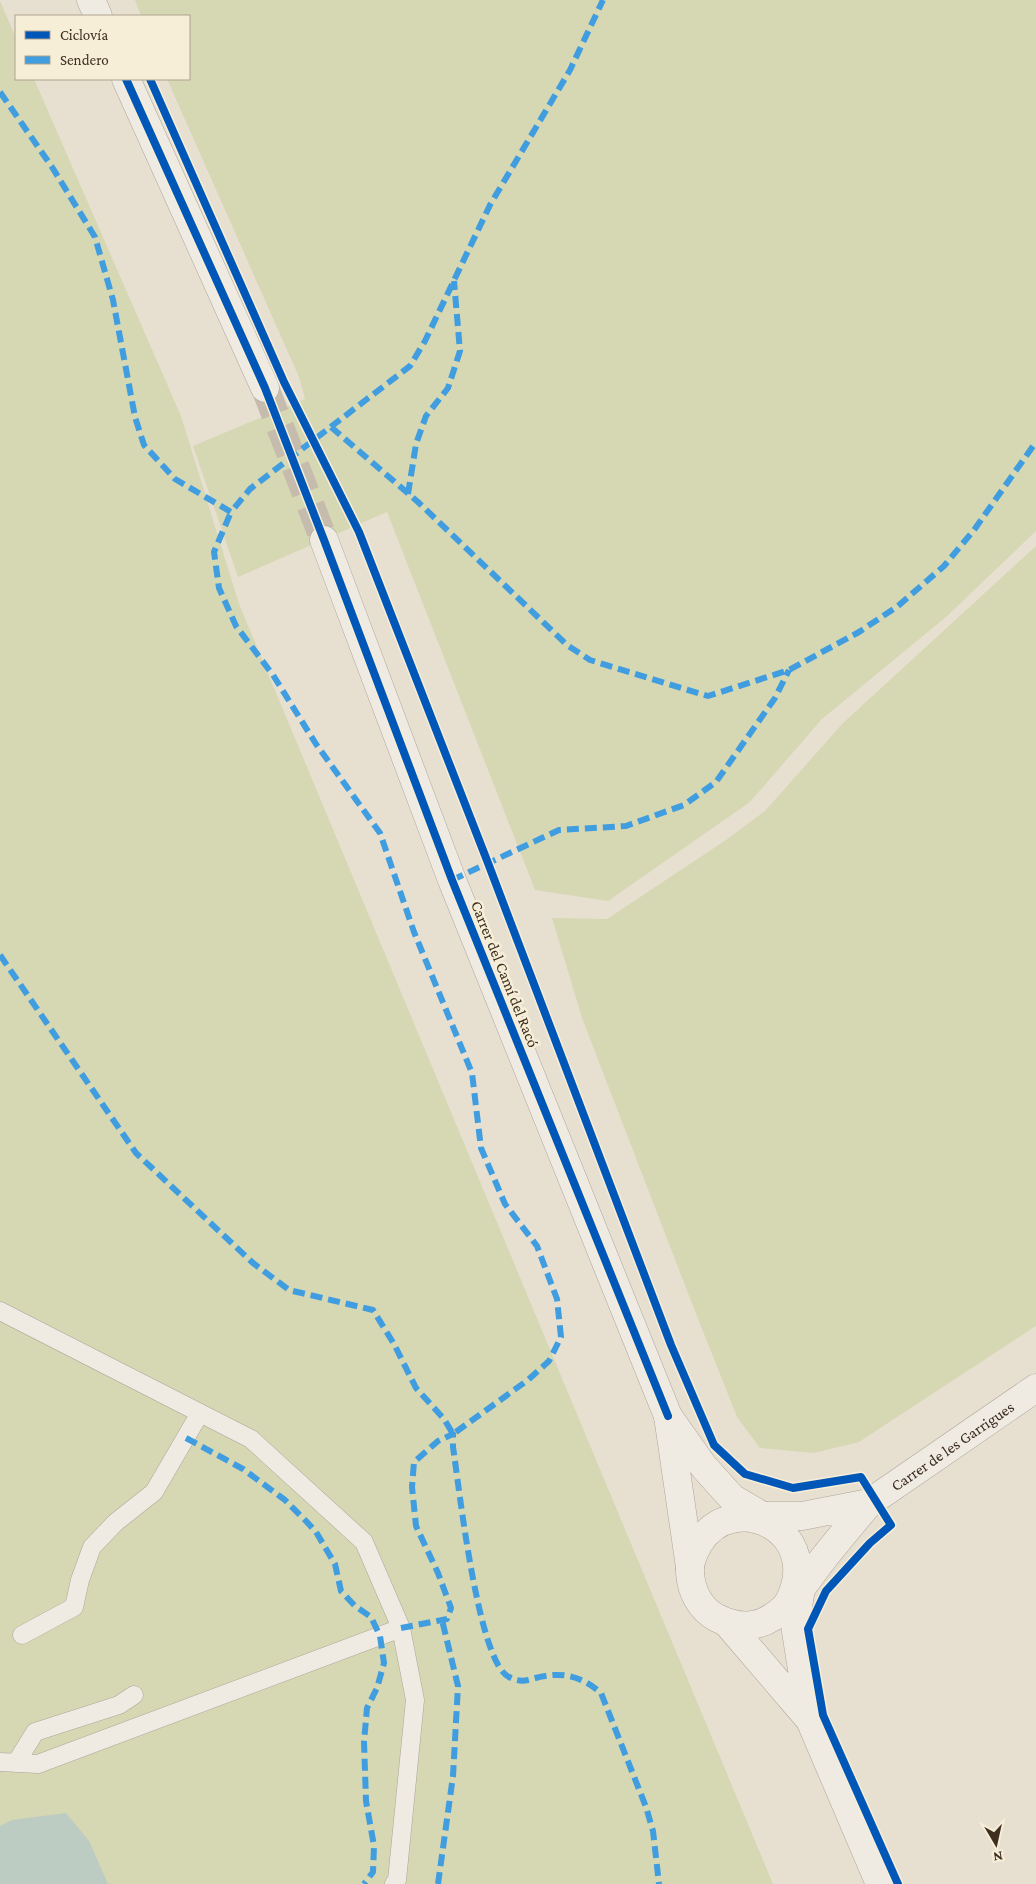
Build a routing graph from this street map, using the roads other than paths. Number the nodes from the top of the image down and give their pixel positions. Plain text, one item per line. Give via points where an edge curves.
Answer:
1 (90, 0) edge
2 (98, 15) edge
3 (126, 80) edge
4 (265, 388) tunnel mouth
5 (324, 540) tunnel mouth
6 (0, 1311) edge
7 (1036, 1388) edge
8 (200, 1413) junction
9 (668, 1416) junction
10 (869, 1503) junction
11 (763, 1520) junction
12 (690, 1569) junction
13 (796, 1589) junction
14 (727, 1623) junction
15 (401, 1628) junction
16 (22, 1635) dead end
17 (134, 1695) dead end
18 (810, 1720) junction
19 (8, 1763) edge
20 (394, 1884) edge
21 (880, 1884) edge

1 - 2 street
3 - 4 street
5 - 9 street, Carrer del Camí del Racó via 452,880
6 - 8 lane
7 - 10 street, Carrer de les Garrigues
8 - 15 lane via 251,1439 364,1542
8 - 16 lane via 154,1492 116,1522 92,1547 74,1607
9 - 11 street, Carrer del Camí del Racó via 704,1467 732,1498
9 - 12 street, Carrer del Camí del Racó
10 - 11 street, Carrer de les Garrigues
10 - 13 street, Carrer de les Garrigues
11 - 12 street via 736,1518 718,1524 703,1536 694,1552
11 - 13 street via 786,1537 796,1554
12 - 14 street via 692,1587 699,1603 712,1616
13 - 14 street via 776,1617 744,1626
13 - 18 street via 795,1625
14 - 18 street
15 - 19 lane via 38,1764
15 - 20 lane via 415,1700 398,1880
17 - 19 lane via 119,1705 35,1732
18 - 21 street

